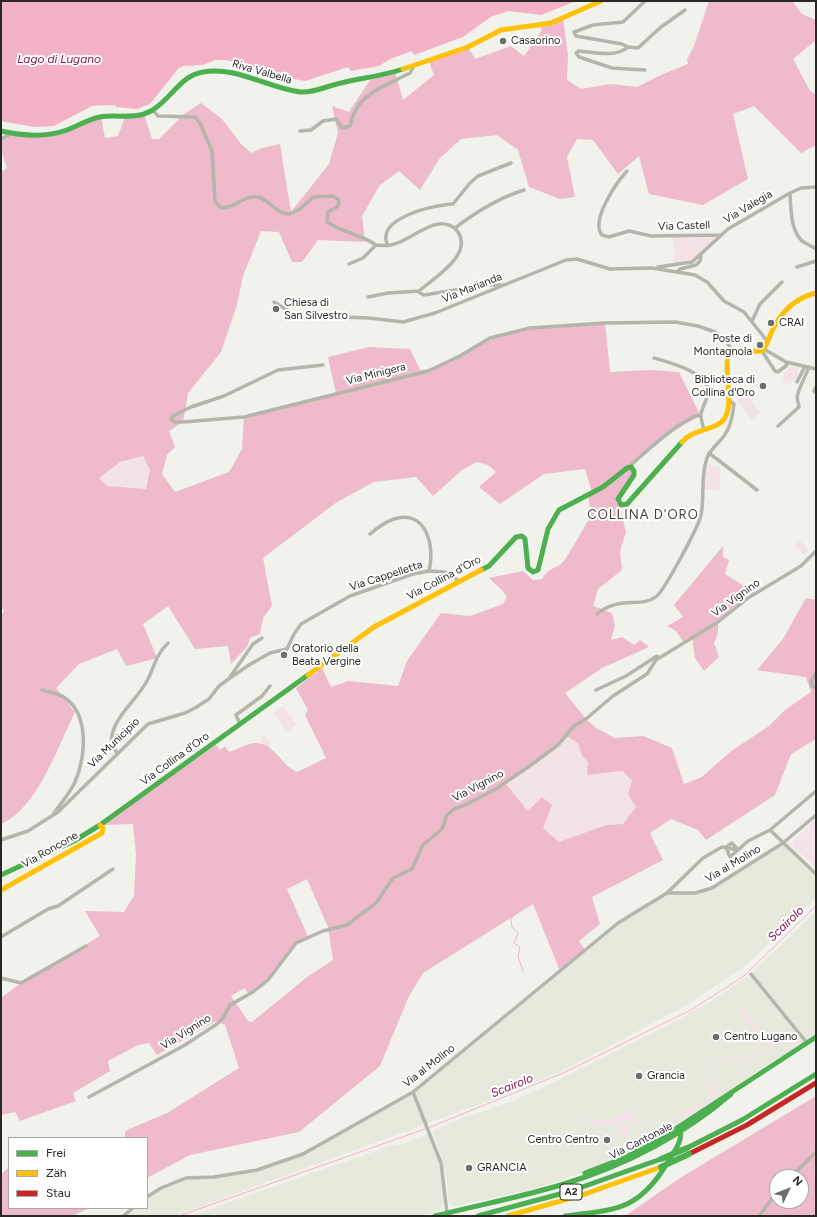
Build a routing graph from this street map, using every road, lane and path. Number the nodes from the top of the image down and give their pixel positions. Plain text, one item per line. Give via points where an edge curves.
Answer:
1 (601, 1) edge
2 (645, 1) edge
3 (685, 10) dead end
4 (628, 48) junction
5 (414, 66) junction
6 (645, 70) dead end
7 (153, 110) junction
8 (1, 131) edge
9 (300, 131) dead end
10 (12, 133) junction
11 (1, 139) edge
12 (511, 162) dead end
13 (627, 171) dead end
14 (816, 186) edge
15 (524, 190) dead end
16 (790, 193) junction
17 (455, 228) junction
18 (721, 235) junction
19 (387, 244) junction
20 (376, 245) junction
21 (816, 249) edge
22 (701, 256) junction
23 (816, 261) edge
24 (349, 264) dead end
25 (796, 267) dead end
26 (652, 268) junction
27 (678, 271) junction
28 (782, 282) dead end
29 (505, 285) junction
30 (420, 291) junction
31 (816, 293) edge
32 (368, 297) dead end
33 (274, 302) dead end
34 (752, 321) junction
35 (768, 342) junction
36 (763, 350) junction
37 (732, 352) junction
38 (654, 358) dead end
39 (786, 362) junction
40 (323, 365) dead end
41 (807, 367) junction
42 (816, 370) edge
43 (797, 382) dead end
44 (816, 386) edge
45 (816, 393) edge
46 (730, 401) junction
47 (700, 415) junction
48 (778, 426) dead end
49 (704, 429) junction
50 (709, 453) junction
51 (631, 467) junction
52 (757, 490) dead end
53 (370, 534) dead end
54 (816, 551) edge
55 (429, 571) junction
56 (459, 582) junction
57 (597, 614) dead end
58 (300, 626) joint
59 (262, 638) dead end
60 (168, 643) dead end
61 (670, 650) junction
62 (816, 673) edge
63 (230, 678) junction
64 (270, 686) dead end
65 (816, 687) edge
66 (42, 690) dead end
67 (596, 690) dead end
68 (240, 724) junction
69 (117, 752) junction
70 (816, 791) edge
71 (816, 815) edge
72 (52, 816) junction
73 (100, 825) junction
74 (770, 830) junction
75 (1, 840) edge
76 (783, 843) junction
77 (724, 848) junction
78 (738, 850) junction
79 (113, 869) dead end
80 (1, 874) edge
81 (816, 874) edge
82 (1, 890) edge
83 (667, 892) junction
84 (1, 937) edge
85 (86, 946) dead end
86 (751, 974) dead end
87 (1, 978) edge
88 (816, 1036) edge
89 (807, 1043) junction
90 (816, 1074) edge
91 (816, 1083) edge
92 (413, 1092) junction
93 (89, 1097) dead end
94 (677, 1131) junction
95 (688, 1151) junction
96 (816, 1152) edge
97 (799, 1169) edge
98 (148, 1197) edge
99 (769, 1202) edge
100 (132, 1209) edge
101 (447, 1212) junction
102 (123, 1216) edge
103 (435, 1216) edge
104 (478, 1216) edge
105 (508, 1216) edge
106 (565, 1216) edge
107 (759, 1216) edge

1 - 5 main road, Riva Valbella via 551,23 501,30 468,47
2 - 4 street via 623,22 593,25 574,32 576,36 622,44
3 - 4 street via 661,27 640,47
4 - 6 street via 602,54 579,50 576,53 579,57 612,68
5 - 7 main road, Riva Valbella via 374,79 341,83 306,92 290,91 235,73 205,72 182,80
5 - 9 street via 410,73 361,100 355,108 350,126 342,128 336,120 322,121 310,130
7 - 10 main road, Riva Valbella via 135,116 108,115 94,118 66,130 41,135 26,136
7 - 20 street via 158,116 195,117 200,123 212,151 215,201 221,208 229,208 247,198 257,196 281,212 290,214 314,197 333,196 339,203 328,212 327,222
8 - 10 main road, Riva Valbella
10 - 11 street
12 - 19 street via 478,176 453,204 439,204 397,220 389,230
13 - 18 street, Via Castell via 603,209 598,226 602,235 609,237 629,231 651,236
14 - 16 street, Via Valegia
15 - 17 street via 504,197
16 - 18 street, Via Valegia
16 - 21 street via 791,213 800,237
17 - 19 street via 438,224 391,246
17 - 30 street via 461,239 459,253 454,261
18 - 22 street, Via Valegia
19 - 20 street
20 - 24 street via 363,258
22 - 26 street, Via Valegia via 689,263
22 - 27 street via 697,264
23 - 25 street
26 - 27 street
26 - 29 street, Via Marianda via 610,269 584,260 572,259
27 - 34 street via 701,278 724,301 740,309
28 - 34 street via 760,304
29 - 30 street via 487,285 424,295
29 - 33 street, Via Marianda via 435,313 403,322 369,318 300,318
30 - 32 street via 392,292
31 - 35 main road via 804,295 792,304 777,321
34 - 35 street
35 - 36 main road
36 - 37 main road
36 - 39 street
36 - 39 street via 777,372 783,370
37 - 40 street, Via Minigera via 726,341 715,332 675,322 530,328 490,338 428,371 240,418 183,422 171,419 191,407 224,396 278,370
37 - 46 main road via 726,360
38 - 47 street via 687,370 706,384 708,392
39 - 41 street
41 - 42 street
41 - 43 street
41 - 48 street via 798,393 799,407
44 - 45 street
46 - 49 main road via 724,420
46 - 50 street via 734,404 727,430
47 - 49 street
47 - 51 street via 666,436 632,463
49 - 51 main road via 686,438 627,504 621,505 618,502 619,497 635,473
50 - 52 street
50 - 57 street via 703,473 699,520 668,582 648,601 620,603 604,608
51 - 56 main road, Via Collina d'Oro via 603,487 559,510 549,525 540,567 535,571 528,568 526,539 519,536 514,538 493,563
53 - 55 street via 395,519 418,522 425,529 430,541
54 - 61 street, Via Vignino via 801,566 748,598 718,622
55 - 56 street, Via Cappelletta via 445,572
55 - 58 street, Via Cappelletta via 350,596
56 - 68 main road, Via Collina d'Oro via 386,620
58 - 63 street, Via Municipio via 286,650 267,654
59 - 63 street via 253,644
60 - 69 street via 160,651 147,681 116,724 111,743
61 - 67 street via 665,650 626,676
61 - 93 street, Via Vignino via 656,660 647,674 574,726 558,745 496,789 448,814 442,829 423,845 412,869 393,878 376,903 347,925 323,931 296,943 268,980 230,1005 223,1018 206,1032
62 - 65 street via 811,682 812,686
63 - 69 street, Via Municipio via 202,704 185,713 148,724
64 - 68 street via 262,696 236,715
66 - 72 street via 56,693 74,706 79,714 83,740 80,766 75,781
68 - 73 main road, Via Collina d'Oro
69 - 72 street, Via Municipio
70 - 74 street
71 - 76 street, Via al Molino
72 - 75 street, Via Municipio via 28,831
73 - 80 main road, Via Collina d'Oro via 74,841
73 - 82 main road, Via Roncone via 103,828 98,836
74 - 76 street
74 - 78 street via 748,841
76 - 81 street
76 - 83 street, Via al Molino via 712,888 696,893
77 - 78 street
77 - 78 street via 730,856
77 - 83 street, Via al Molino via 703,858
79 - 84 street via 58,906 48,909
83 - 92 street, Via al Molino via 618,923
85 - 87 street via 21,983
86 - 89 street
88 - 89 main road, Via Cantonale
89 - 94 main road, Via Cantonale via 731,1094 718,1107
90 - 95 main road, A2
91 - 95 main road, A2 via 747,1125
92 - 98 street, Via al Molino via 303,1154 257,1170 214,1177 186,1178 161,1188
92 - 101 street via 441,1163
94 - 101 main road, Via Cantonale via 624,1158 550,1187
94 - 106 main road via 682,1137 677,1147 655,1184 635,1202 613,1210
95 - 104 main road, A2, bridge via 559,1196
95 - 105 main road, A2, bridge via 661,1167 620,1184
96 - 97 street
99 - 107 street
100 - 102 street
101 - 103 main road, Via Cantonale

